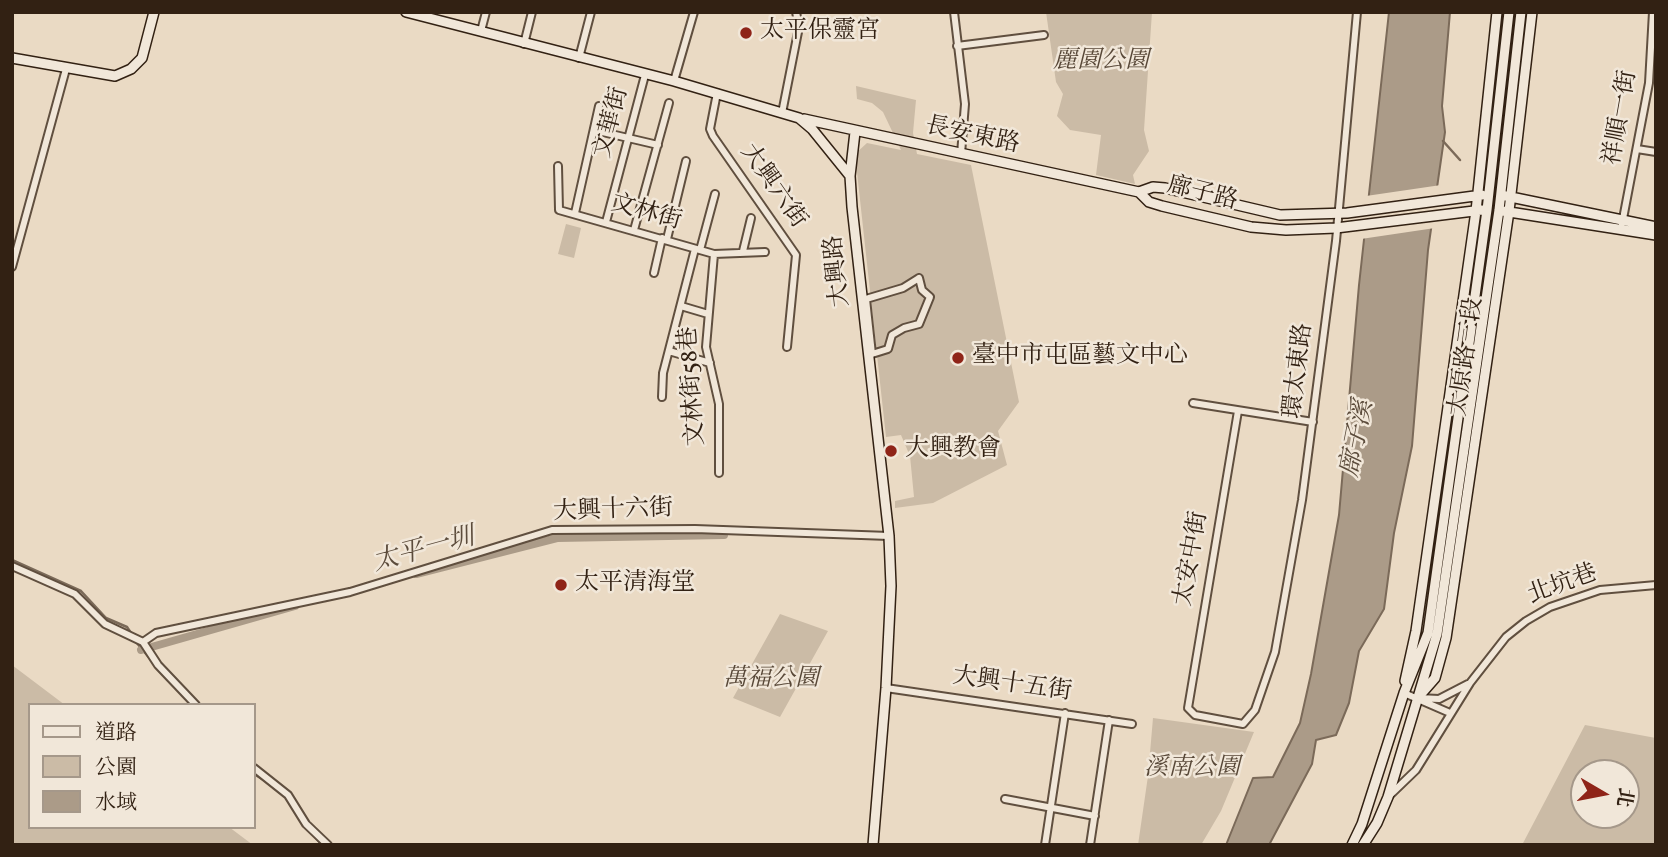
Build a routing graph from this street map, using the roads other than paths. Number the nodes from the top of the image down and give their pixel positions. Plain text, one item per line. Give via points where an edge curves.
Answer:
1 (154, 12) edge
2 (406, 12) edge
3 (486, 12) edge
4 (532, 12) edge
5 (591, 12) edge
6 (694, 12) edge
7 (796, 12) edge
8 (954, 12) edge
9 (1357, 12) edge
10 (1497, 12) edge
11 (1509, 12) edge
12 (1521, 12) edge
13 (1532, 12) edge
14 (1653, 12) edge
15 (439, 16) edge
16 (481, 31) junction
17 (1044, 35) dead end
18 (524, 44) junction
19 (957, 46) junction
20 (12, 58) edge
21 (579, 58) junction
22 (66, 69) junction
23 (645, 75) junction
24 (674, 81) junction
25 (1653, 84) edge
26 (717, 93) junction
27 (669, 103) dead end
28 (600, 106) dead end
29 (782, 113) junction
30 (799, 118) junction
31 (594, 130) junction
32 (855, 132) junction
33 (629, 138) junction
34 (658, 145) junction
35 (1637, 149) junction
36 (1656, 152) edge
37 (961, 155) junction
38 (686, 161) dead end
39 (558, 166) dead end
40 (850, 176) junction
41 (1139, 192) junction
42 (715, 194) dead end
43 (1483, 195) junction
44 (1505, 196) junction
45 (1487, 210) junction
46 (1476, 211) junction
47 (1504, 211) junction
48 (575, 213) junction
49 (1336, 213) junction
50 (751, 218) dead end
51 (606, 222) junction
52 (1622, 225) junction
53 (1341, 227) junction
54 (1656, 227) edge
55 (634, 230) junction
56 (1656, 235) edge
57 (665, 239) junction
58 (698, 249) junction
59 (743, 251) junction
60 (765, 252) dead end
61 (714, 254) junction
62 (12, 267) edge
63 (654, 273) dead end
64 (681, 306) junction
65 (708, 314) junction
66 (919, 324) joint
67 (787, 347) dead end
68 (668, 351) junction
69 (710, 363) junction
70 (662, 397) dead end
71 (1193, 403) dead end
72 (1238, 411) junction
73 (1313, 422) junction
74 (719, 473) dead end
75 (889, 536) junction
76 (12, 566) edge
77 (1656, 585) edge
78 (143, 642) junction
79 (1470, 683) junction
80 (886, 688) junction
81 (1404, 693) junction
82 (1418, 698) junction
83 (194, 703) edge
84 (1065, 713) junction
85 (1450, 713) junction
86 (1109, 720) junction
87 (1132, 724) dead end
88 (1243, 724) joint
89 (256, 770) edge
90 (1388, 797) junction
91 (1004, 799) dead end
92 (1051, 808) junction
93 (1095, 816) junction
94 (328, 845) edge
95 (873, 845) edge
96 (1045, 845) edge
97 (1090, 845) edge
98 (1352, 845) edge
99 (1363, 845) edge

1 - 22 main road via 146,49 131,69 115,76
2 - 15 main road
3 - 16 street
4 - 18 street
5 - 21 street
6 - 24 street
7 - 29 street via 797,40
8 - 19 street
9 - 49 street, 環太東路
10 - 43 main road, 太原路三段
11 - 43 main road, 太原路三段
12 - 44 main road, 太原路三段
13 - 44 main road, 太原路三段
14 - 25 street, 祥順一街
15 - 16 main road
16 - 18 main road
17 - 19 street
18 - 21 main road
19 - 37 street via 965,104
20 - 22 main road
21 - 23 main road
22 - 62 street
23 - 24 main road
23 - 33 street, 文華街
24 - 26 main road
25 - 35 street, 祥順一街
26 - 29 main road
26 - 67 street, 大興六街 via 710,129 713,136 796,255
27 - 34 street
28 - 31 street
29 - 30 main road
30 - 32 main road, 長安東路
30 - 40 main road
31 - 33 street
31 - 48 street
32 - 37 main road, 長安東路
32 - 40 main road, 大興路
33 - 34 street
33 - 51 street, 文華街
34 - 55 street
35 - 36 street
35 - 52 street, 祥順一街
37 - 41 main road, 長安東路
38 - 57 street
39 - 48 street, 文林街 via 559,210
40 - 75 main road, 大興路
41 - 49 main road, 廍子路 via 1165,188 1263,213
41 - 53 main road, 廍子路 via 1149,202 1263,229
42 - 58 street
43 - 44 main road
43 - 45 main road, 太原路三段
43 - 46 main road, 太原路三段
43 - 49 main road, 廍子路
44 - 47 main road, 太原路三段
44 - 52 main road
45 - 46 main road
45 - 47 main road
45 - 81 main road, 太原路三段 via 1428,633
46 - 53 main road, 廍子路
46 - 81 main road, 太原路三段
47 - 52 main road
47 - 82 main road, 太原路三段 via 1446,638 1435,678
48 - 51 street, 文林街
49 - 53 street, 環太東路
50 - 59 street
51 - 55 street, 文林街
52 - 54 main road
52 - 56 main road
53 - 73 street, 環太東路
55 - 57 street, 文林街
57 - 58 street, 文林街
57 - 63 street
58 - 61 street, 文林街
58 - 64 street
59 - 60 street, 文林街
59 - 61 street, 文林街
61 - 65 street, 文林街58巷
64 - 65 street
64 - 68 street
65 - 69 street, 文林街58巷
66 - 66 street via 892,335 888,349 872,354 866,299 919,278 930,297
68 - 69 street
68 - 70 street
69 - 74 street, 文林街58巷 via 719,404
71 - 72 street
72 - 73 street
72 - 88 street, 太安中街 via 1189,698 1190,713
73 - 88 street, 環太東路 via 1275,652 1255,710
75 - 78 street, 大興十六街 via 695,529 552,530 350,592 156,633
75 - 80 main road, 大興路
76 - 78 street via 75,594 105,624
77 - 79 street, 北坑巷 via 1600,590 1550,607 1506,638
78 - 83 street
79 - 82 street via 1447,697
79 - 85 street, 北坑巷
80 - 84 street, 大興十五街
80 - 95 main road, 大興路
81 - 82 street
81 - 98 main road, 太原路三段
82 - 85 street
82 - 90 main road, 太原路三段
84 - 86 street, 大興十五街
84 - 92 street
85 - 90 street, 北坑巷 via 1416,770
86 - 87 street, 大興十五街
86 - 93 street
89 - 94 street via 288,794 306,824
90 - 99 main road, 太原路三段
91 - 92 street
92 - 93 street
92 - 96 street
93 - 97 street

